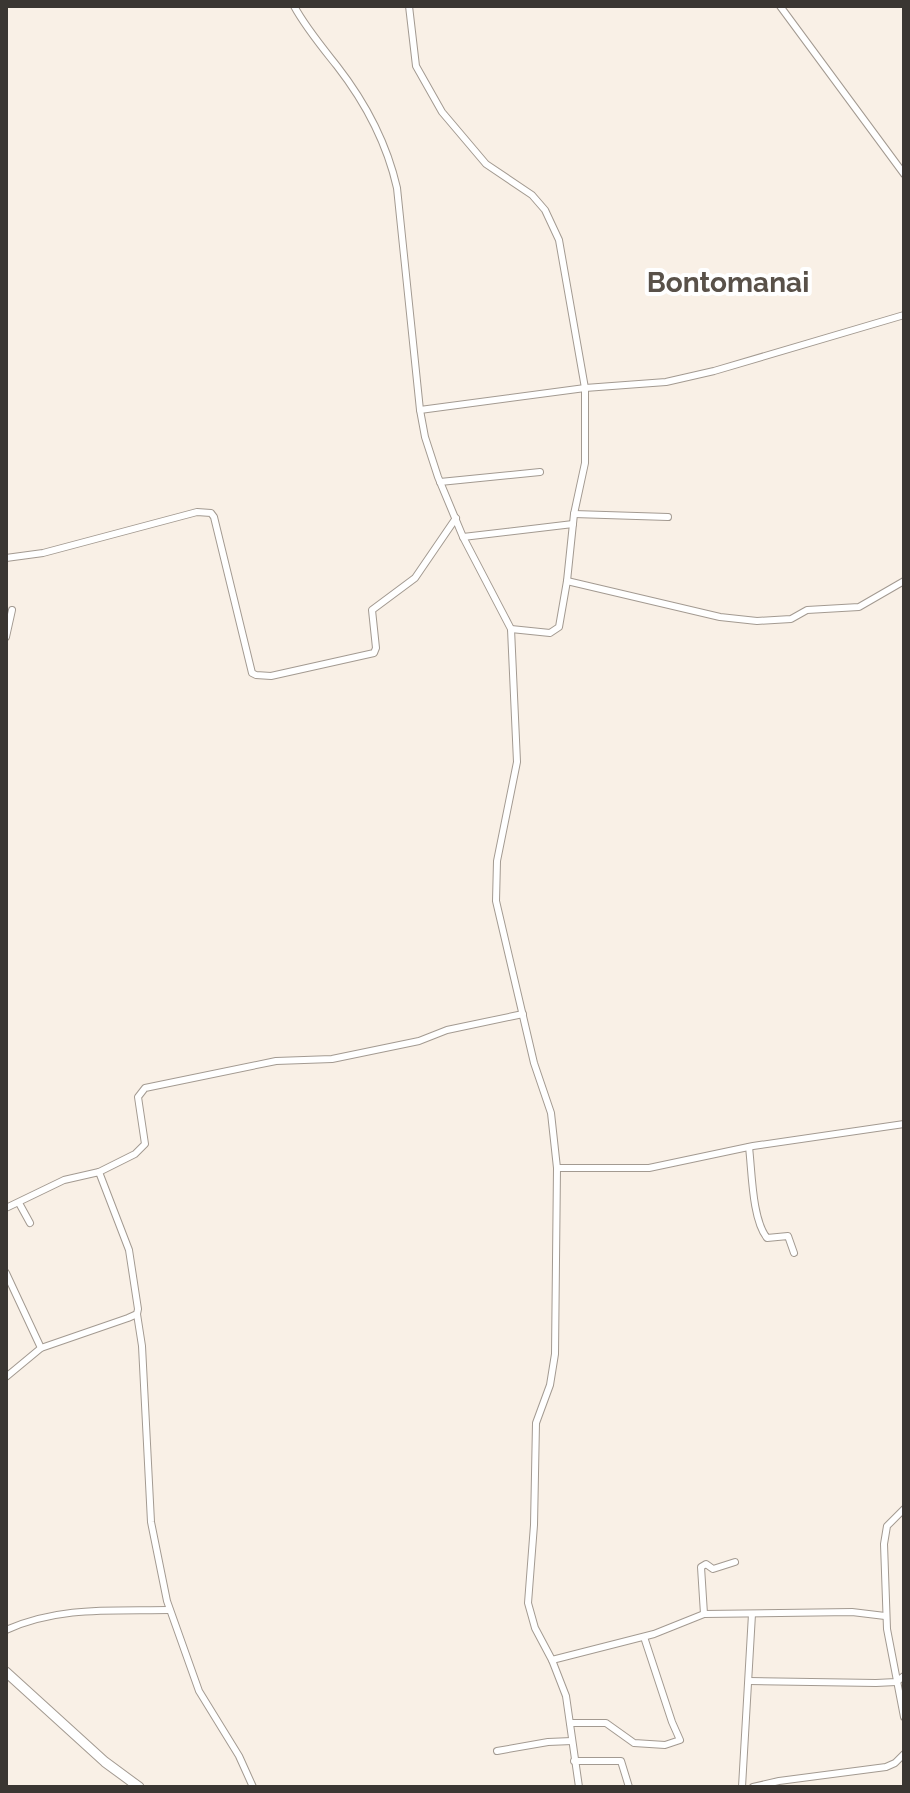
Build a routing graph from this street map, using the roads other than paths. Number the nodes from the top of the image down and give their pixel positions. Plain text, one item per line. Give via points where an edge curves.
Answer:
1 (294, 6) edge
2 (409, 6) edge
3 (780, 6) edge
4 (904, 174) edge
5 (904, 315) edge
6 (585, 388) junction
7 (420, 410) junction
8 (540, 472) dead end
9 (440, 482) junction
10 (574, 514) junction
11 (668, 517) dead end
12 (456, 518) junction
13 (573, 524) junction
14 (463, 537) junction
15 (6, 558) edge
16 (567, 581) junction
17 (904, 581) edge
18 (12, 610) dead end
19 (511, 629) junction
20 (6, 637) edge
21 (523, 1014) junction
22 (904, 1124) edge
23 (749, 1147) junction
24 (557, 1168) junction
25 (99, 1172) junction
26 (19, 1203) junction
27 (6, 1208) edge
28 (30, 1223) dead end
29 (794, 1253) dead end
30 (6, 1273) edge
31 (137, 1314) junction
32 (41, 1348) junction
33 (6, 1377) edge
34 (904, 1509) edge
35 (735, 1562) dead end
36 (169, 1610) junction
37 (704, 1614) junction
38 (752, 1614) junction
39 (885, 1616) junction
40 (6, 1630) edge
41 (644, 1637) junction
42 (552, 1660) junction
43 (6, 1672) edge
44 (904, 1676) edge
45 (749, 1681) junction
46 (896, 1682) junction
47 (904, 1717) edge
48 (570, 1723) junction
49 (572, 1741) junction
50 (497, 1751) dead end
51 (904, 1754) edge
52 (574, 1761) junction
53 (139, 1787) edge
54 (253, 1787) edge
55 (579, 1787) edge
56 (629, 1787) edge
57 (742, 1787) edge
58 (753, 1787) edge

1 - 7 street via 346,80 390,159
2 - 6 street via 416,66 442,112 486,164 532,195 558,235
3 - 4 street
5 - 6 street via 714,371 655,383
6 - 7 street
6 - 10 street via 585,463
7 - 9 street
8 - 9 street
9 - 12 street
10 - 11 street
10 - 13 street
12 - 14 street
12 - 15 street via 415,578 372,610 374,653 271,676 252,673 211,513
13 - 14 street
13 - 16 street
14 - 19 street
16 - 17 street via 757,621 791,619 807,610 859,607
16 - 19 street via 557,631
18 - 20 street
19 - 21 street via 517,762 496,891
21 - 24 street via 551,1113
21 - 25 street via 332,1059 267,1062 145,1088 138,1097 145,1144
22 - 23 street
23 - 24 street via 649,1168
23 - 29 street via 764,1235 788,1236
24 - 42 street via 555,1354 536,1423 528,1603
25 - 26 street via 64,1180
25 - 31 street via 129,1250
26 - 27 street
26 - 28 street
30 - 32 street
31 - 32 street
31 - 36 street via 151,1522
32 - 33 street
34 - 39 street via 891,1519 884,1535
35 - 37 street via 701,1567
36 - 40 street via 60,1613
36 - 54 street via 199,1691
37 - 38 street
37 - 41 street
38 - 39 street
38 - 45 street
39 - 46 street
41 - 42 street
41 - 48 street via 680,1740 665,1745 634,1743 606,1723
42 - 48 street
43 - 53 main road
44 - 46 street
45 - 46 street
45 - 57 street
46 - 47 street
48 - 49 street
49 - 50 street
49 - 52 street
51 - 58 street via 886,1767
52 - 55 street
52 - 56 street via 621,1761

